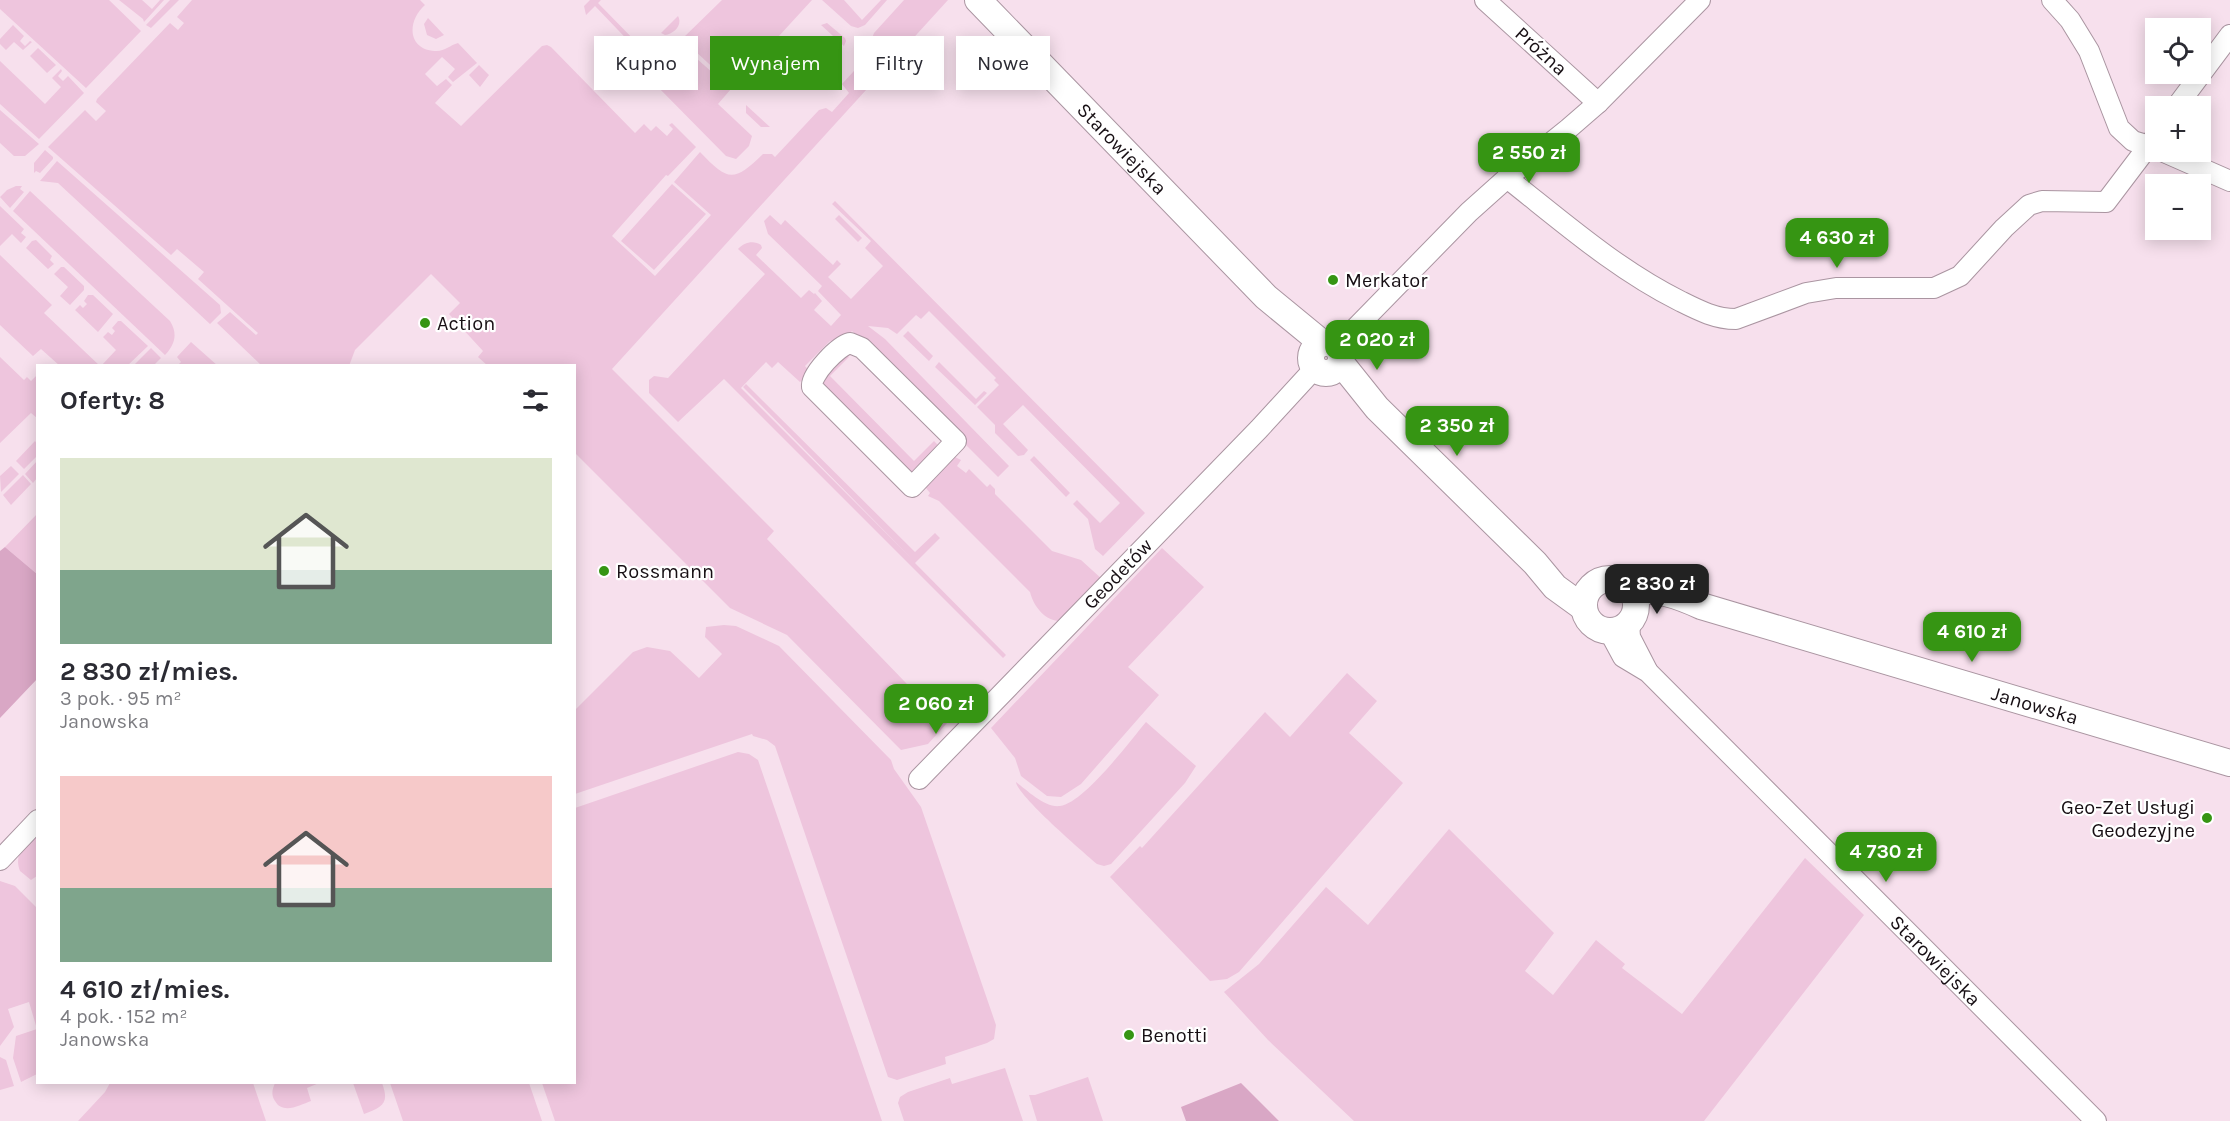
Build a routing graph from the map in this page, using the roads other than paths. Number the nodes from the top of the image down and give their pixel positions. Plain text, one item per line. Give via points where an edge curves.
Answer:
1 (978, 0) edge
2 (1485, 0) edge
3 (1700, 0) edge
4 (2052, 0) edge
5 (2230, 35) edge
6 (2184, 96) edge
7 (1598, 103) junction
8 (2145, 143) edge
9 (2145, 158) edge
10 (2191, 162) edge
11 (1507, 178) junction
12 (2230, 181) edge
13 (1326, 358) junction
14 (912, 487) joint
15 (1535, 563) junction
16 (1593, 584) junction
17 (1584, 608) junction
18 (1626, 614) junction
19 (2230, 763) edge
20 (919, 779) dead end
21 (36, 822) edge
22 (0, 860) edge
23 (2096, 1121) edge

1 - 13 main road, Starowiejska via 1266,297 1295,337
2 - 7 street, Próżna
3 - 7 street, Geodetów
4 - 8 street via 2089,51 2119,128 2133,141
5 - 6 street
7 - 11 street, Geodetów
9 - 11 street via 2106,202 2042,201 2029,205 1960,276 1934,288 1836,288 1806,293 1736,319 1704,313 1655,289 1608,258
10 - 12 street
11 - 13 street, Geodetów
13 - 15 main road, Starowiejska
13 - 20 street, Geodetów
14 - 14 street via 956,441 862,348 854,343 844,345 812,377 812,387
15 - 16 main road, Starowiejska
15 - 17 main road, Starowiejska via 1555,587
16 - 17 main road via 1584,599
16 - 18 main road via 1610,578 1618,580
17 - 18 main road via 1592,624 1600,629
18 - 19 main road, Janowska via 1677,605 1701,606
18 - 23 street, Starowiejska via 1623,657 1648,672
21 - 22 street

